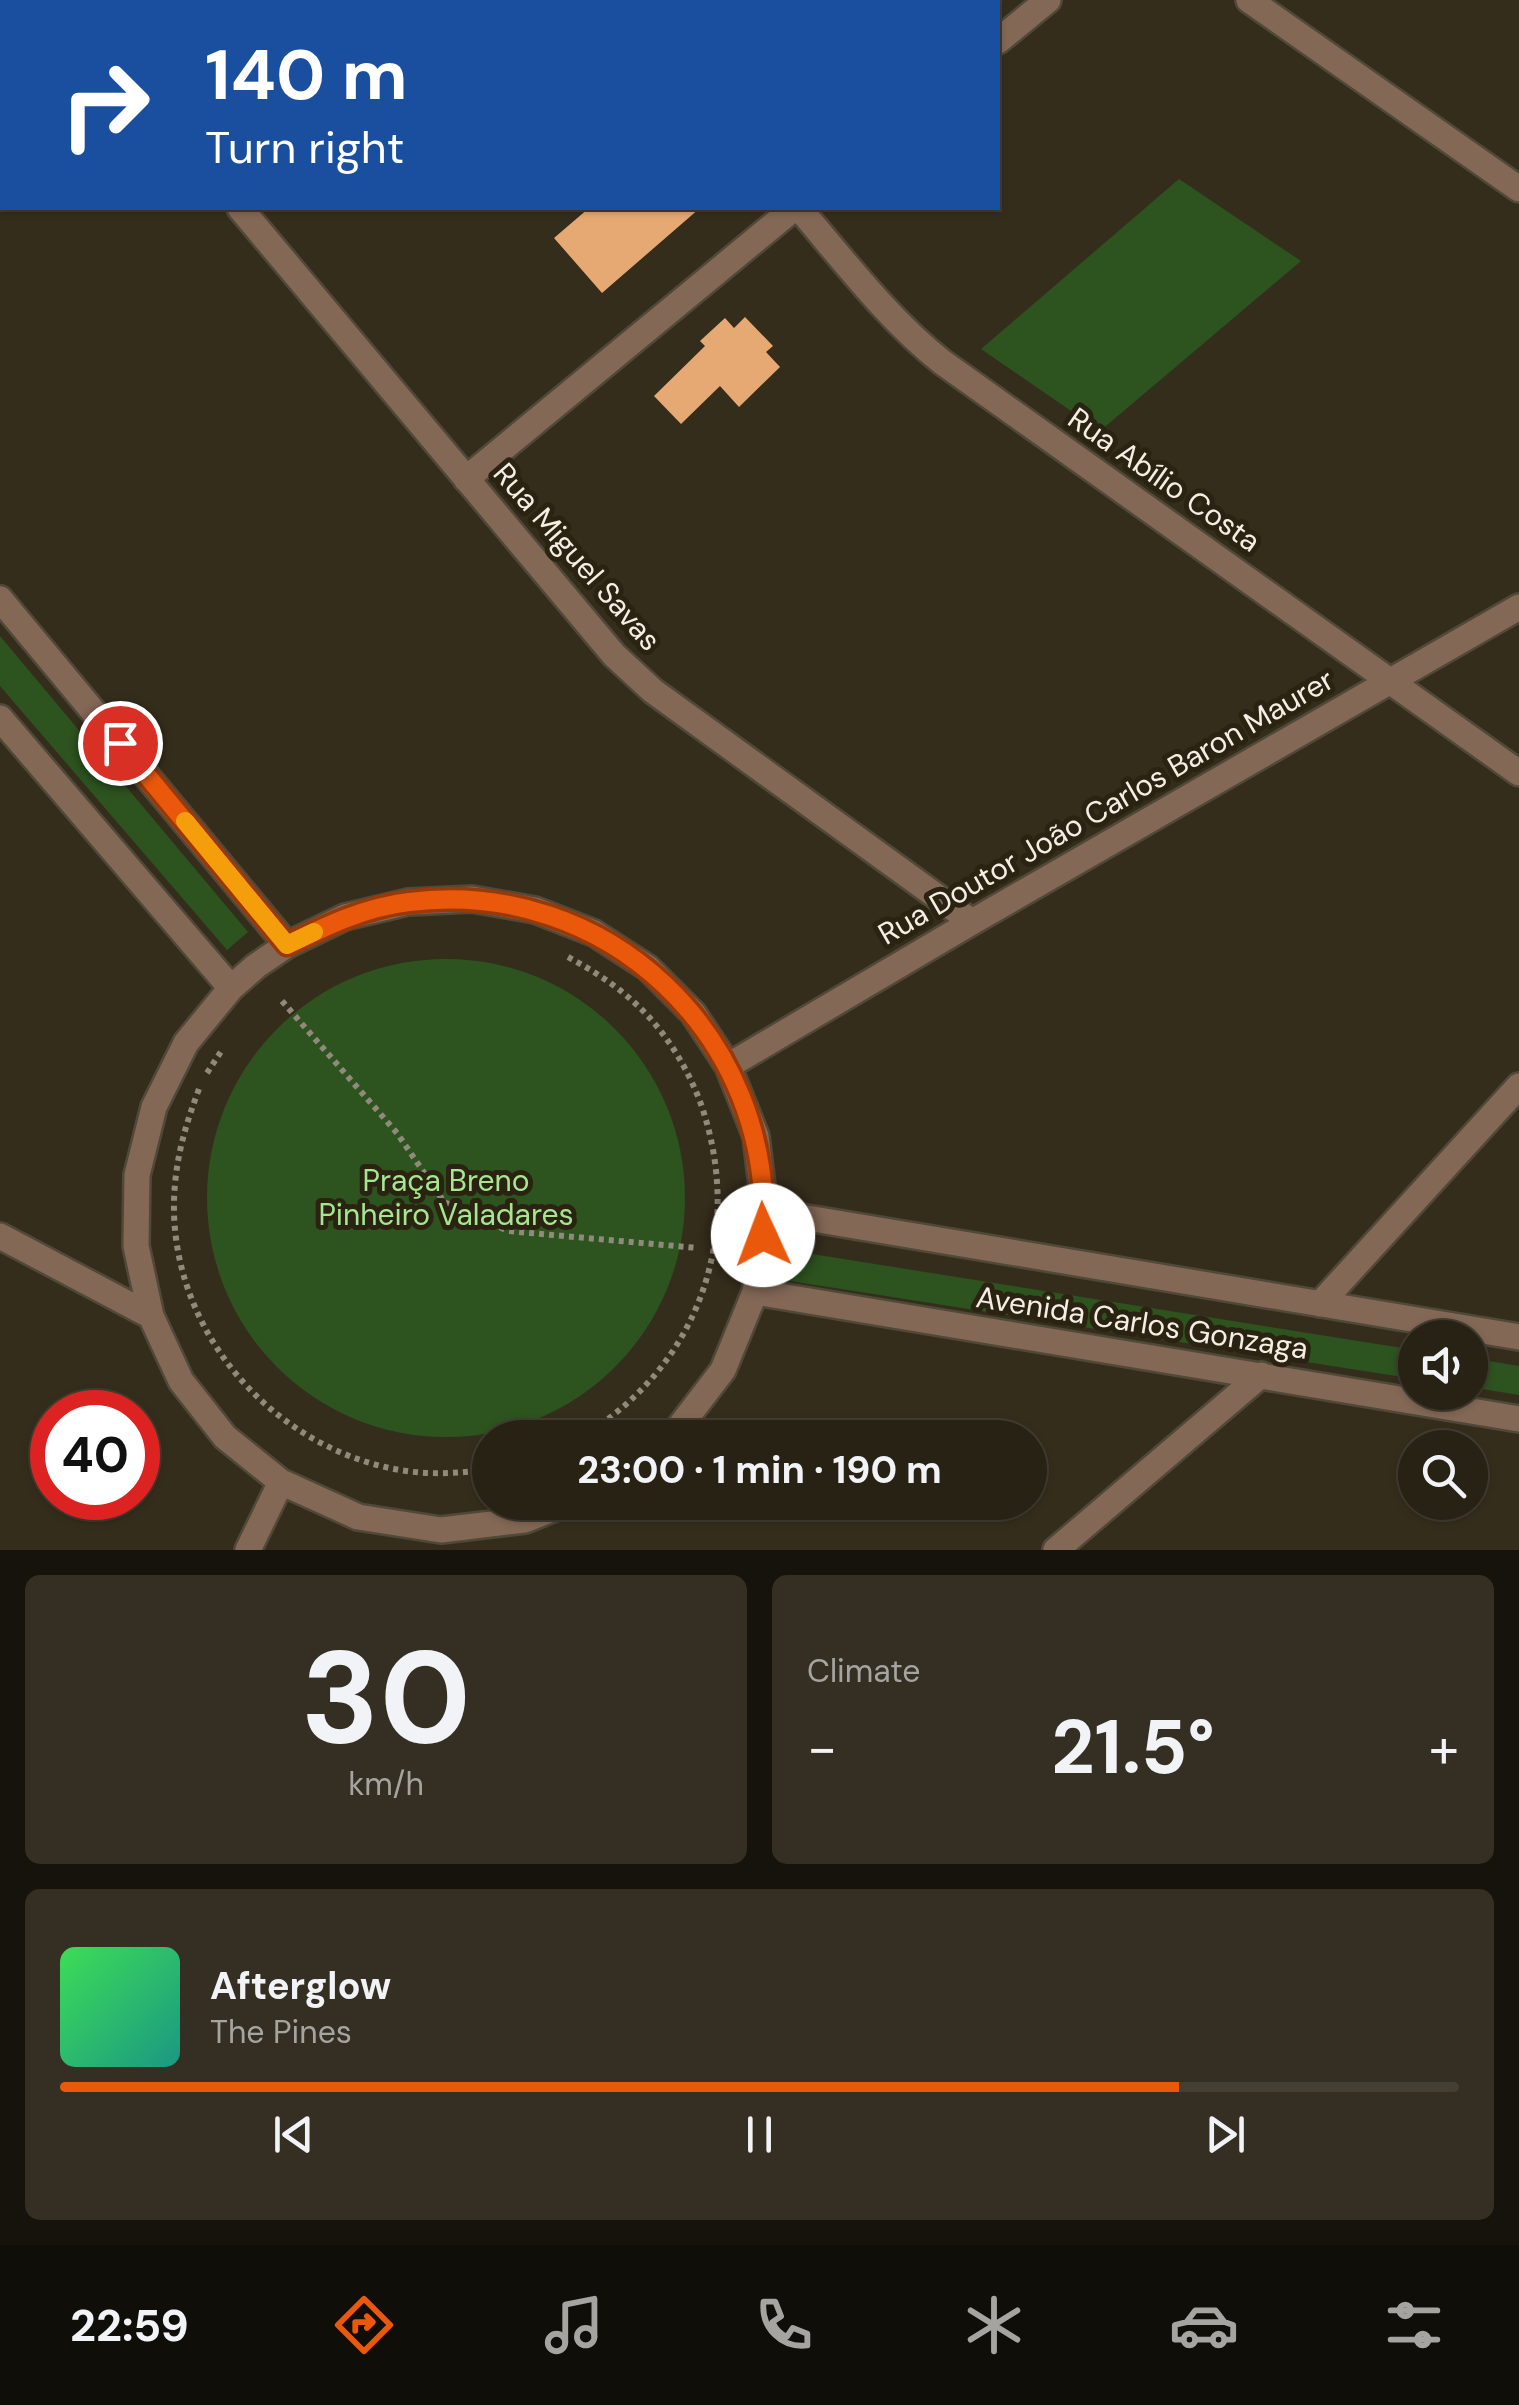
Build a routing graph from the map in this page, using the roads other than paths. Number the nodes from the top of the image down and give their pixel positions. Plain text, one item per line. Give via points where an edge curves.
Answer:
1 (1048, 0) edge
2 (1249, 0) edge
3 (1000, 39) edge
4 (1519, 190) edge
5 (242, 210) edge
6 (795, 210) edge
7 (799, 210) edge
8 (466, 479) junction
9 (0, 599) edge
10 (1519, 607) edge
11 (1389, 680) junction
12 (0, 718) edge
13 (1519, 773) edge
14 (972, 922) junction
15 (287, 945) junction
16 (231, 988) junction
17 (728, 1066) junction
18 (1519, 1086) edge
19 (764, 1211) junction
20 (0, 1236) edge
21 (755, 1292) junction
22 (1320, 1304) junction
23 (151, 1316) junction
24 (1519, 1338) edge
25 (1260, 1376) junction
26 (1519, 1419) edge
27 (685, 1420) edge
28 (282, 1482) junction
29 (526, 1520) edge
30 (248, 1550) edge
31 (1056, 1550) edge

1 - 3 street
2 - 4 street
5 - 8 street, Rua Miguel Savas
6 - 8 street
7 - 11 street, Rua Abílio Costa via 927,350
8 - 14 street, Rua Miguel Savas via 652,691
9 - 15 street
10 - 11 street, Rua Doutor João Carlos Baron Maurer
11 - 13 street, Rua Abílio Costa
11 - 14 street, Rua Doutor João Carlos Baron Maurer
12 - 16 street
14 - 17 street, Rua Doutor João Carlos Baron Maurer
15 - 16 street
15 - 17 street via 345,917 408,902 472,900 534,910 594,933 648,968 693,1013
16 - 23 street via 186,1043 154,1106 137,1175 136,1246
17 - 19 street via 756,1136
18 - 22 street
19 - 21 street
19 - 22 street, Avenida Carlos Gonzaga
20 - 23 street
21 - 25 street, Avenida Carlos Gonzaga
21 - 27 street via 723,1370
22 - 24 street, Avenida Carlos Gonzaga
23 - 28 street via 181,1381 225,1437
25 - 26 street, Avenida Carlos Gonzaga
25 - 31 street
28 - 29 street via 358,1517 441,1530
28 - 30 street

